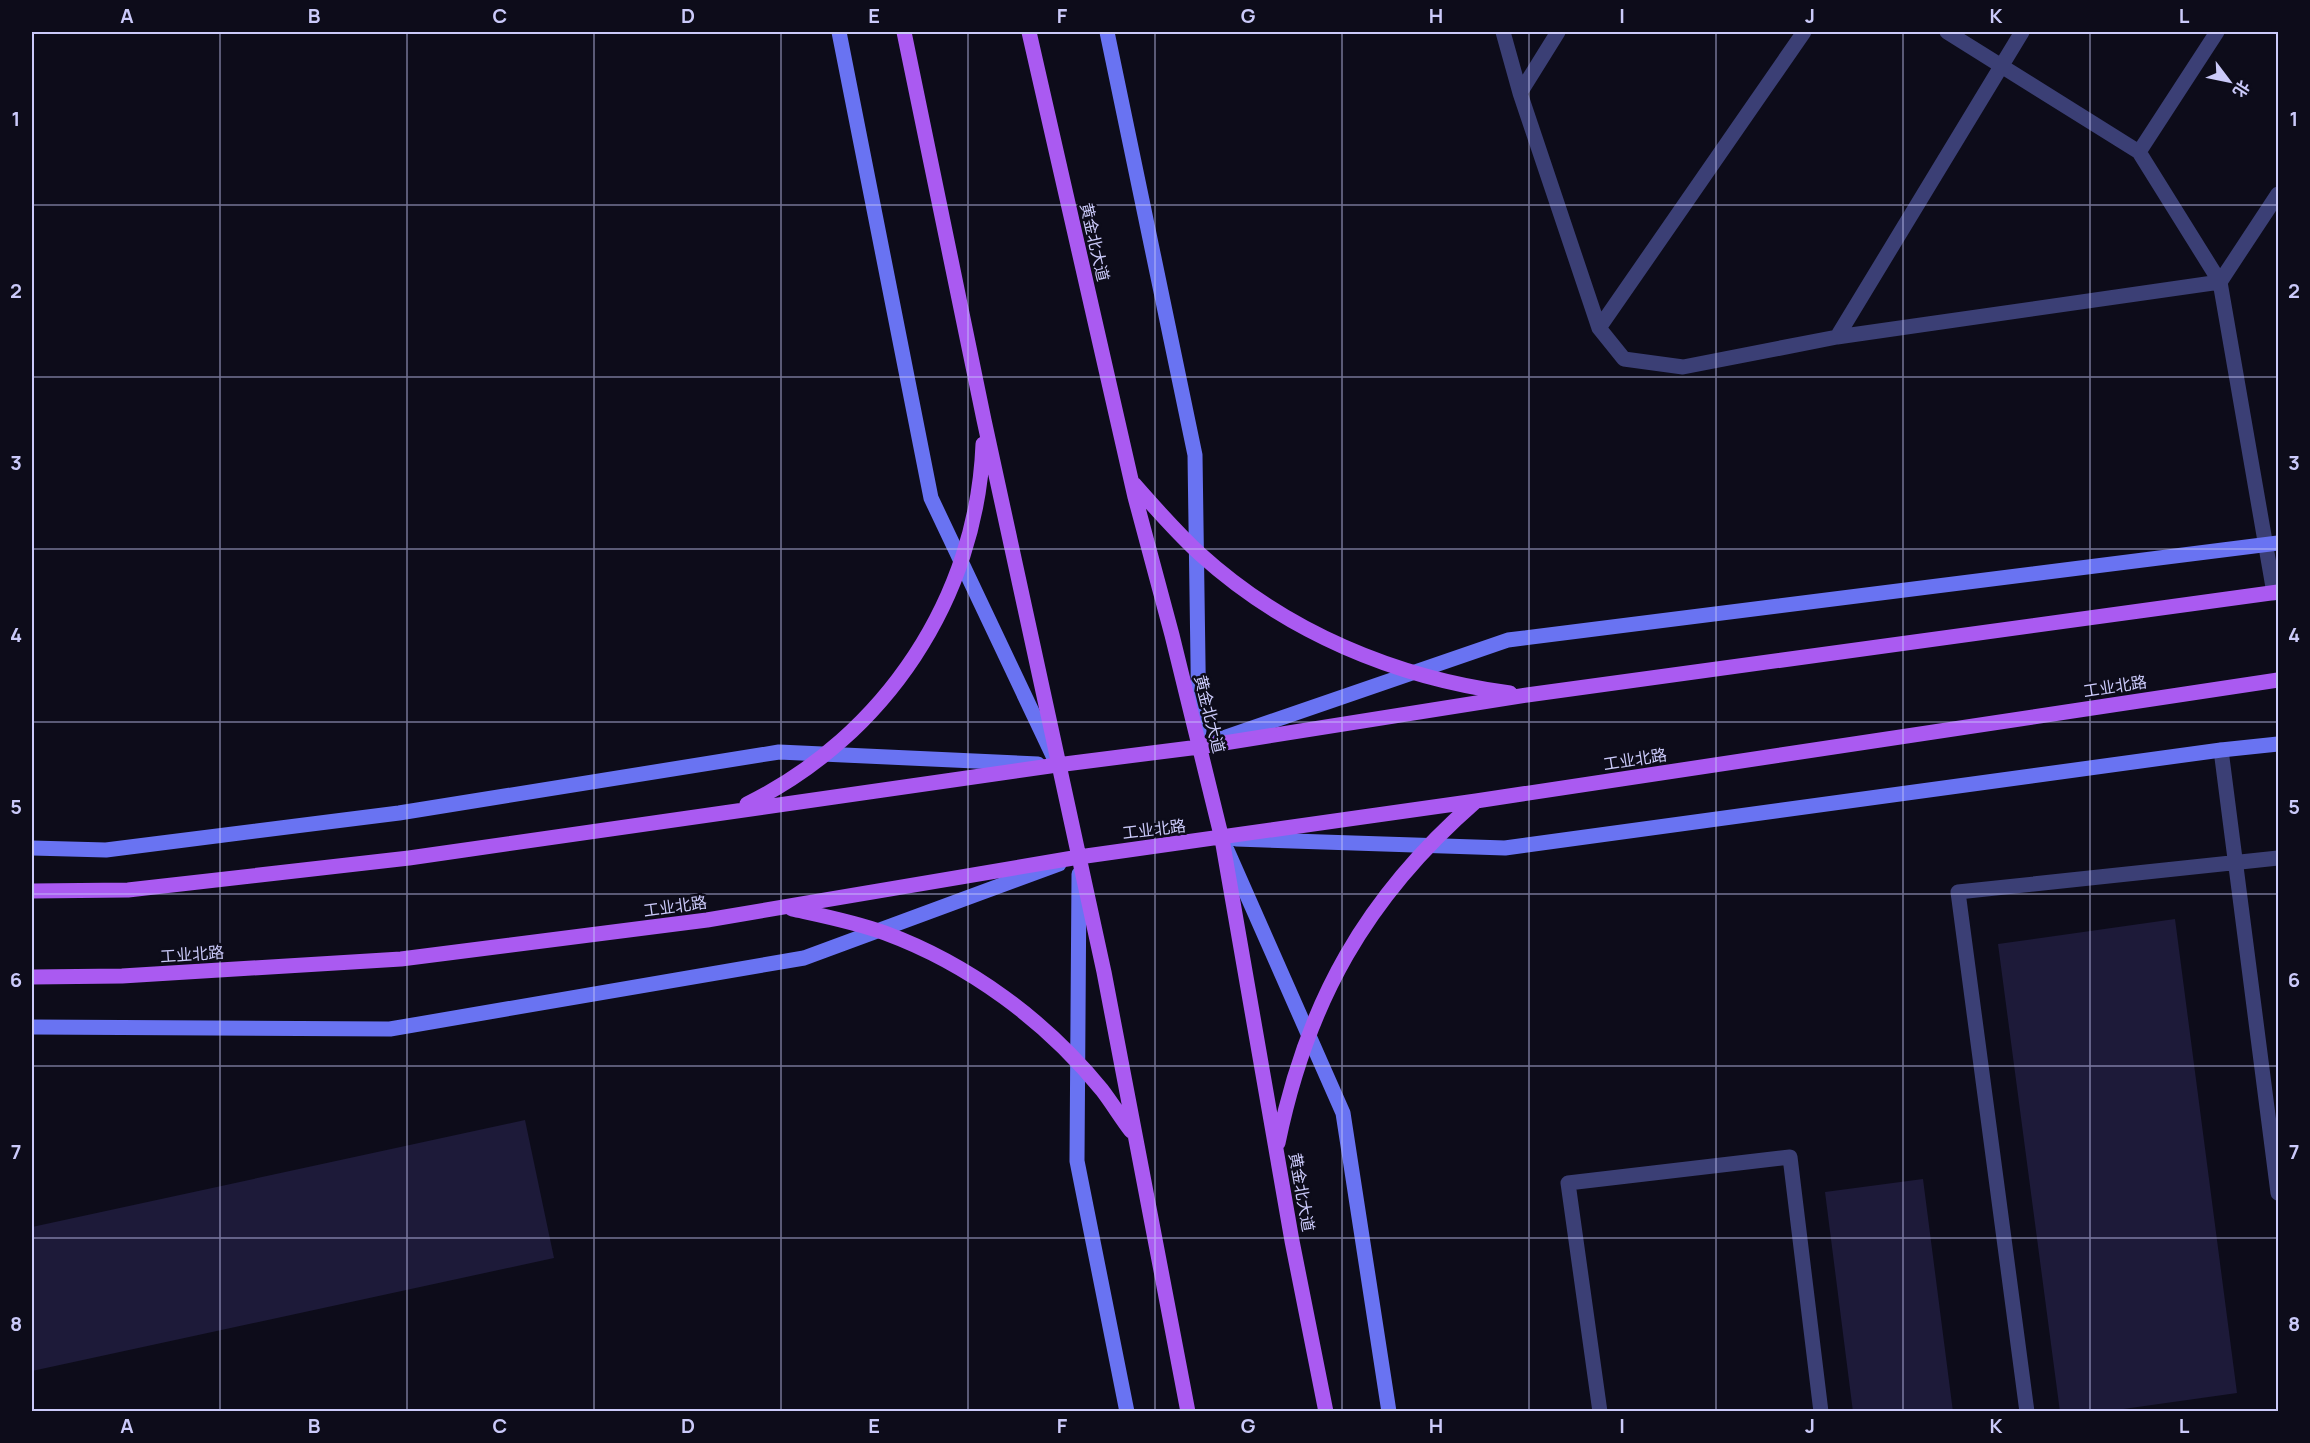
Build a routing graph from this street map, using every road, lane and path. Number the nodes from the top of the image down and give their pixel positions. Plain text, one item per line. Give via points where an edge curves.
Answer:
1 (839, 32) edge
2 (904, 32) edge
3 (1029, 32) edge
4 (1107, 32) edge
5 (1503, 32) edge
6 (1558, 32) edge
7 (1804, 32) edge
8 (1947, 32) edge
9 (2022, 32) edge
10 (2217, 32) edge
11 (2000, 66) junction
12 (1520, 93) junction
13 (2139, 152) junction
14 (2278, 195) edge
15 (2220, 282) junction
16 (1599, 328) junction
17 (1837, 337) junction
18 (984, 420) junction
19 (1131, 481) junction
20 (2272, 544) edge
21 (1196, 550) junction
22 (962, 562) junction
23 (2276, 592) edge
24 (1412, 673) junction
25 (2278, 680) edge
26 (1527, 695) junction
27 (2278, 744) edge
28 (1199, 747) junction
29 (2221, 750) junction
30 (827, 754) junction
31 (1057, 765) junction
32 (1476, 801) junction
33 (734, 811) junction
34 (1222, 838) junction
35 (1428, 846) junction
36 (32, 848) edge
37 (1079, 857) junction
38 (2278, 858) edge
39 (2236, 863) junction
40 (32, 891) edge
41 (784, 907) junction
42 (878, 931) junction
43 (32, 977) edge
44 (32, 1028) edge
45 (1308, 1034) junction
46 (1078, 1063) junction
47 (1134, 1135) junction
48 (1276, 1152) junction
49 (2278, 1193) edge
50 (1127, 1412) edge
51 (1188, 1412) edge
52 (1326, 1412) edge
53 (1389, 1412) edge
54 (1600, 1412) edge
55 (1821, 1412) edge
56 (2027, 1412) edge

1 - 22 street via 931,498
2 - 18 main road
3 - 19 main road, 黄金北大道
4 - 21 street via 1195,455
5 - 12 street
6 - 12 street
7 - 16 street
8 - 11 street
9 - 11 street
10 - 13 street
11 - 13 street
11 - 17 street
12 - 16 street
13 - 15 street
14 - 15 street
15 - 17 street
15 - 20 street
16 - 17 street via 1624,359 1683,367
18 - 22 main road via 976,508
18 - 31 main road
19 - 21 main road
19 - 28 main road, 黄金北大道
20 - 23 street
20 - 24 street via 1508,640
21 - 24 main road via 1242,588 1285,616 1330,641
21 - 28 street
22 - 30 main road via 950,594 906,672 878,706
22 - 31 street
23 - 26 main road
24 - 26 main road
24 - 28 street
25 - 32 main road, 工业北路
26 - 28 main road
27 - 29 street
28 - 31 main road
28 - 34 main road, 黄金北大道
29 - 35 street via 1505,848
29 - 39 street
30 - 31 street
30 - 33 main road via 774,791
30 - 36 street via 779,752 399,813 118,848
31 - 33 main road
31 - 37 main road
32 - 34 main road, 工业北路
32 - 35 main road
33 - 40 main road via 397,860 128,890
34 - 35 street
34 - 37 main road, 工业北路
34 - 45 street
34 - 48 main road, 黄金北大道
35 - 45 main road via 1353,941
37 - 41 main road, 工业北路
37 - 42 street
37 - 46 street
37 - 47 main road
38 - 39 street
39 - 49 street
39 - 56 street via 1958,892
41 - 42 main road
41 - 43 main road, 工业北路 via 402,959 122,976
42 - 44 street via 804,958 390,1029
42 - 46 main road via 935,955 981,982 1025,1013
45 - 48 main road via 1288,1096
45 - 53 street via 1343,1113
46 - 47 main road
46 - 50 street via 1077,1161
47 - 51 main road
48 - 52 main road, 黄金北大道
54 - 55 street via 1568,1183 1790,1157

